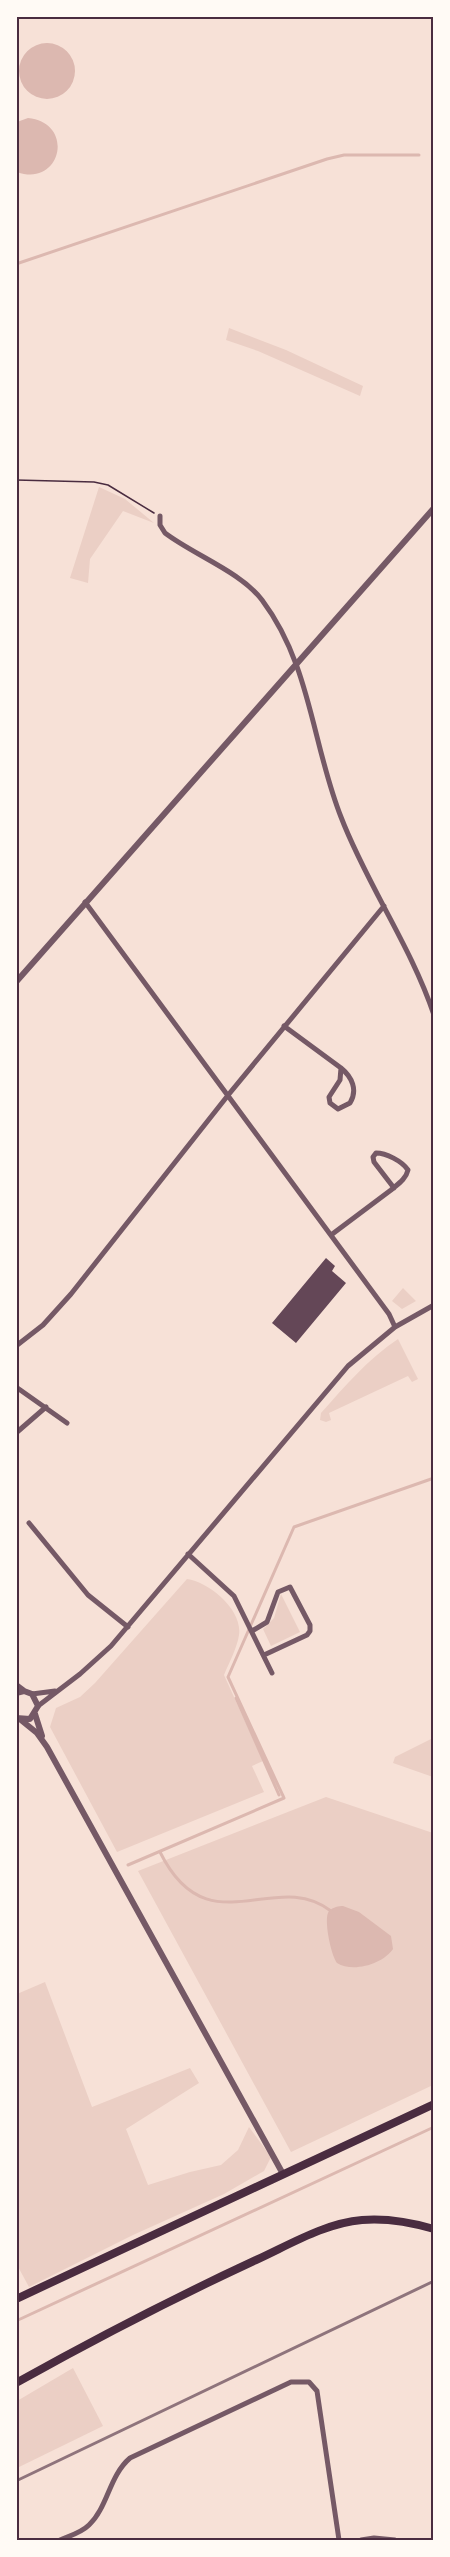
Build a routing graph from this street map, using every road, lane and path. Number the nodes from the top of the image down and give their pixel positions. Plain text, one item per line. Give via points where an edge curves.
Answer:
1 (16, 480) edge
2 (434, 508) edge
3 (160, 516) joint
4 (297, 661) junction
5 (85, 902) junction
6 (384, 906) junction
7 (16, 982) edge
8 (434, 1015) edge
9 (284, 1026) junction
10 (341, 1068) junction
11 (229, 1094) junction
12 (394, 1188) junction
13 (331, 1235) junction
14 (434, 1305) edge
15 (395, 1327) junction
16 (16, 1346) edge
17 (16, 1387) edge
18 (46, 1407) junction
19 (67, 1423) dead end
20 (16, 1433) edge
21 (29, 1523) dead end
22 (188, 1554) junction
23 (128, 1627) junction
24 (252, 1631) junction
25 (264, 1655) junction
26 (273, 1673) dead end
27 (16, 1684) edge
28 (62, 1688) junction
29 (24, 1691) junction
30 (16, 1693) edge
31 (32, 1694) junction
32 (38, 1707) junction
33 (35, 1714) junction
34 (19, 1719) edge
35 (47, 1747) junction
36 (434, 2104) edge
37 (283, 2174) junction
38 (434, 2229) edge
39 (16, 2299) edge
40 (16, 2383) edge
41 (60, 2541) edge
42 (339, 2541) edge
43 (361, 2541) edge
44 (395, 2541) edge

1 - 3 path via 108,485
2 - 4 street
3 - 4 street via 165,533 261,598
4 - 5 street
4 - 6 street via 338,810
5 - 7 street
5 - 11 street
6 - 8 street
6 - 9 street
9 - 10 street
9 - 11 street
10 - 10 street via 340,1080 328,1099 339,1109 350,1103 353,1094 352,1079
11 - 13 street
11 - 16 street via 71,1294 43,1325
12 - 12 street via 405,1177 407,1167 376,1153 374,1162
12 - 13 street
13 - 15 street
14 - 15 street
15 - 22 street via 332,1382
17 - 18 street
18 - 19 street
18 - 20 street
21 - 23 street via 88,1595
22 - 23 street
22 - 24 street via 227,1588
23 - 28 street via 98,1659
24 - 25 street
24 - 25 street via 267,1622 278,1592 290,1587 310,1631
25 - 26 street
27 - 29 street
28 - 31 street
28 - 32 street
29 - 30 street
29 - 31 street
31 - 32 street
32 - 33 street
33 - 34 street via 30,1719
33 - 35 street
34 - 35 street
35 - 37 street
36 - 37 main road
37 - 39 main road
38 - 40 main road via 404,2222 361,2220 321,2231 167,2302
41 - 42 street via 89,2525 118,2471 130,2458 273,2389 300,2381 309,2382 316,2391
43 - 44 street

